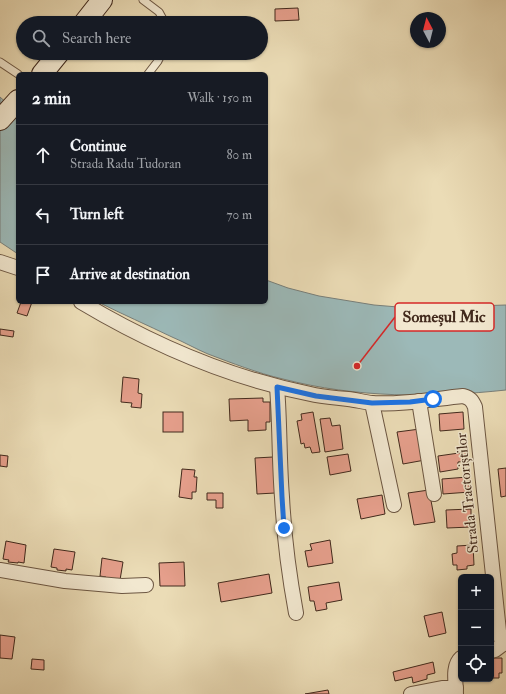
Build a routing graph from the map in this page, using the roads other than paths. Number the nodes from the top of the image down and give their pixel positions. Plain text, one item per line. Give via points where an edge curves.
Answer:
1 (102, 0) edge
2 (143, 0) edge
3 (89, 16) edge
4 (161, 16) edge
5 (53, 60) edge
6 (158, 60) edge
7 (0, 62) edge
8 (44, 72) edge
9 (150, 72) edge
10 (16, 73) edge
11 (16, 102) edge
12 (0, 120) edge
13 (0, 262) edge
14 (16, 267) edge
15 (84, 304) edge
16 (277, 387) junction
17 (419, 401) junction
18 (372, 403) junction
19 (434, 494) dead end
20 (394, 506) dead end
21 (0, 570) edge
22 (146, 585) dead end
23 (296, 613) dead end
24 (500, 647) edge
25 (458, 661) edge
26 (456, 691) edge
27 (411, 694) edge

1 - 3 main road
2 - 4 lane
5 - 8 main road
6 - 9 lane
7 - 10 lane
11 - 12 main road
13 - 14 street
15 - 16 street via 180,353
16 - 18 street via 316,396
16 - 23 street via 284,528
17 - 18 street
17 - 19 street
17 - 24 street, Strada Tractoriștilor via 463,396 470,398 475,407
18 - 20 street
21 - 22 street via 65,581 122,586
25 - 26 street
26 - 27 street via 442,688

